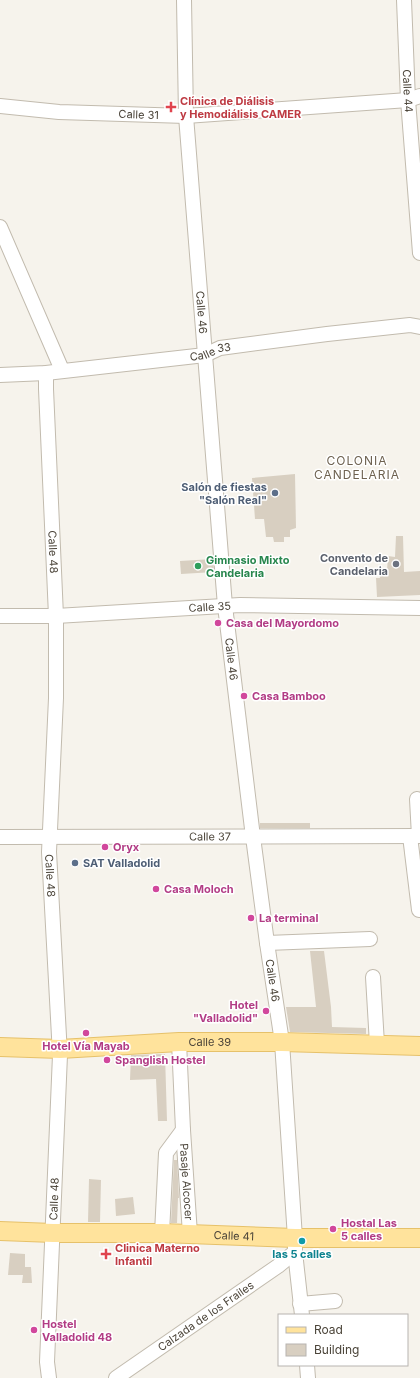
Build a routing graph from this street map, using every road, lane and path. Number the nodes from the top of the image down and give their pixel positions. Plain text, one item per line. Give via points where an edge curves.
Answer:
1 (184, 0) edge
2 (404, 0) edge
3 (414, 98) edge
4 (0, 106) edge
5 (186, 116) junction
6 (0, 227) edge
7 (420, 253) edge
8 (420, 327) edge
9 (205, 355) junction
10 (62, 370) junction
11 (46, 373) junction
12 (0, 375) edge
13 (225, 606) junction
14 (420, 608) edge
15 (0, 616) edge
16 (56, 616) junction
17 (417, 799) dead end
18 (0, 836) edge
19 (49, 836) junction
20 (253, 836) junction
21 (417, 836) edge
22 (419, 910) dead end
23 (370, 939) dead end
24 (267, 943) junction
25 (373, 977) dead end
26 (179, 1042) junction
27 (282, 1042) junction
28 (377, 1044) junction
29 (420, 1046) edge
30 (0, 1047) edge
31 (60, 1049) junction
32 (183, 1130) junction
33 (0, 1231) edge
34 (53, 1233) junction
35 (162, 1233) junction
36 (190, 1234) junction
37 (420, 1238) edge
38 (295, 1245) junction
39 (335, 1301) dead end
40 (301, 1309) edge
41 (307, 1366) edge
42 (49, 1378) edge
43 (116, 1378) edge
44 (308, 1378) edge

1 - 5 street, Calle 46
2 - 3 street, Calle 44
3 - 5 street, Calle 31
3 - 7 street, Calle 44
4 - 5 street, Calle 31 via 59,112
5 - 9 street, Calle 46
6 - 10 street
8 - 9 street, Calle 33 via 410,325 319,335 220,348
9 - 10 street, Calle 33
9 - 13 street, Calle 46
10 - 11 street, Calle 33
11 - 12 street, Calle 33
11 - 16 street, Calle 48
13 - 14 street, Calle 35
13 - 16 street, Calle 35
13 - 20 street, Calle 46
15 - 16 street, Calle 35
16 - 19 street, Calle 48 via 56,698
17 - 21 street
18 - 19 street, Calle 37
19 - 20 street, Calle 37
19 - 31 street, Calle 48
20 - 21 street, Calle 37
20 - 24 street, Calle 46
21 - 22 street
23 - 24 street
24 - 27 street, Calle 46
25 - 28 street
26 - 27 main road, Calle 39
26 - 31 main road, Calle 39
26 - 32 street, Pasaje Alcocer
27 - 28 main road, Calle 39
27 - 38 street, Calle 46
28 - 29 main road, Calle 39
30 - 31 main road, Calle 39
31 - 34 street, Calle 48
32 - 35 street, Pasaje Alcocer via 166,1153
32 - 36 street, Pasaje Alcocer
33 - 34 main road, Calle 41
34 - 35 main road, Calle 41
34 - 42 street, Calle 48 via 47,1362
35 - 36 main road, Calle 41
36 - 38 main road, Calle 41
37 - 38 main road, Calle 41
38 - 40 street, Calle 46
38 - 43 street, Calzada de los Frailes via 278,1266
39 - 40 street
41 - 44 street

